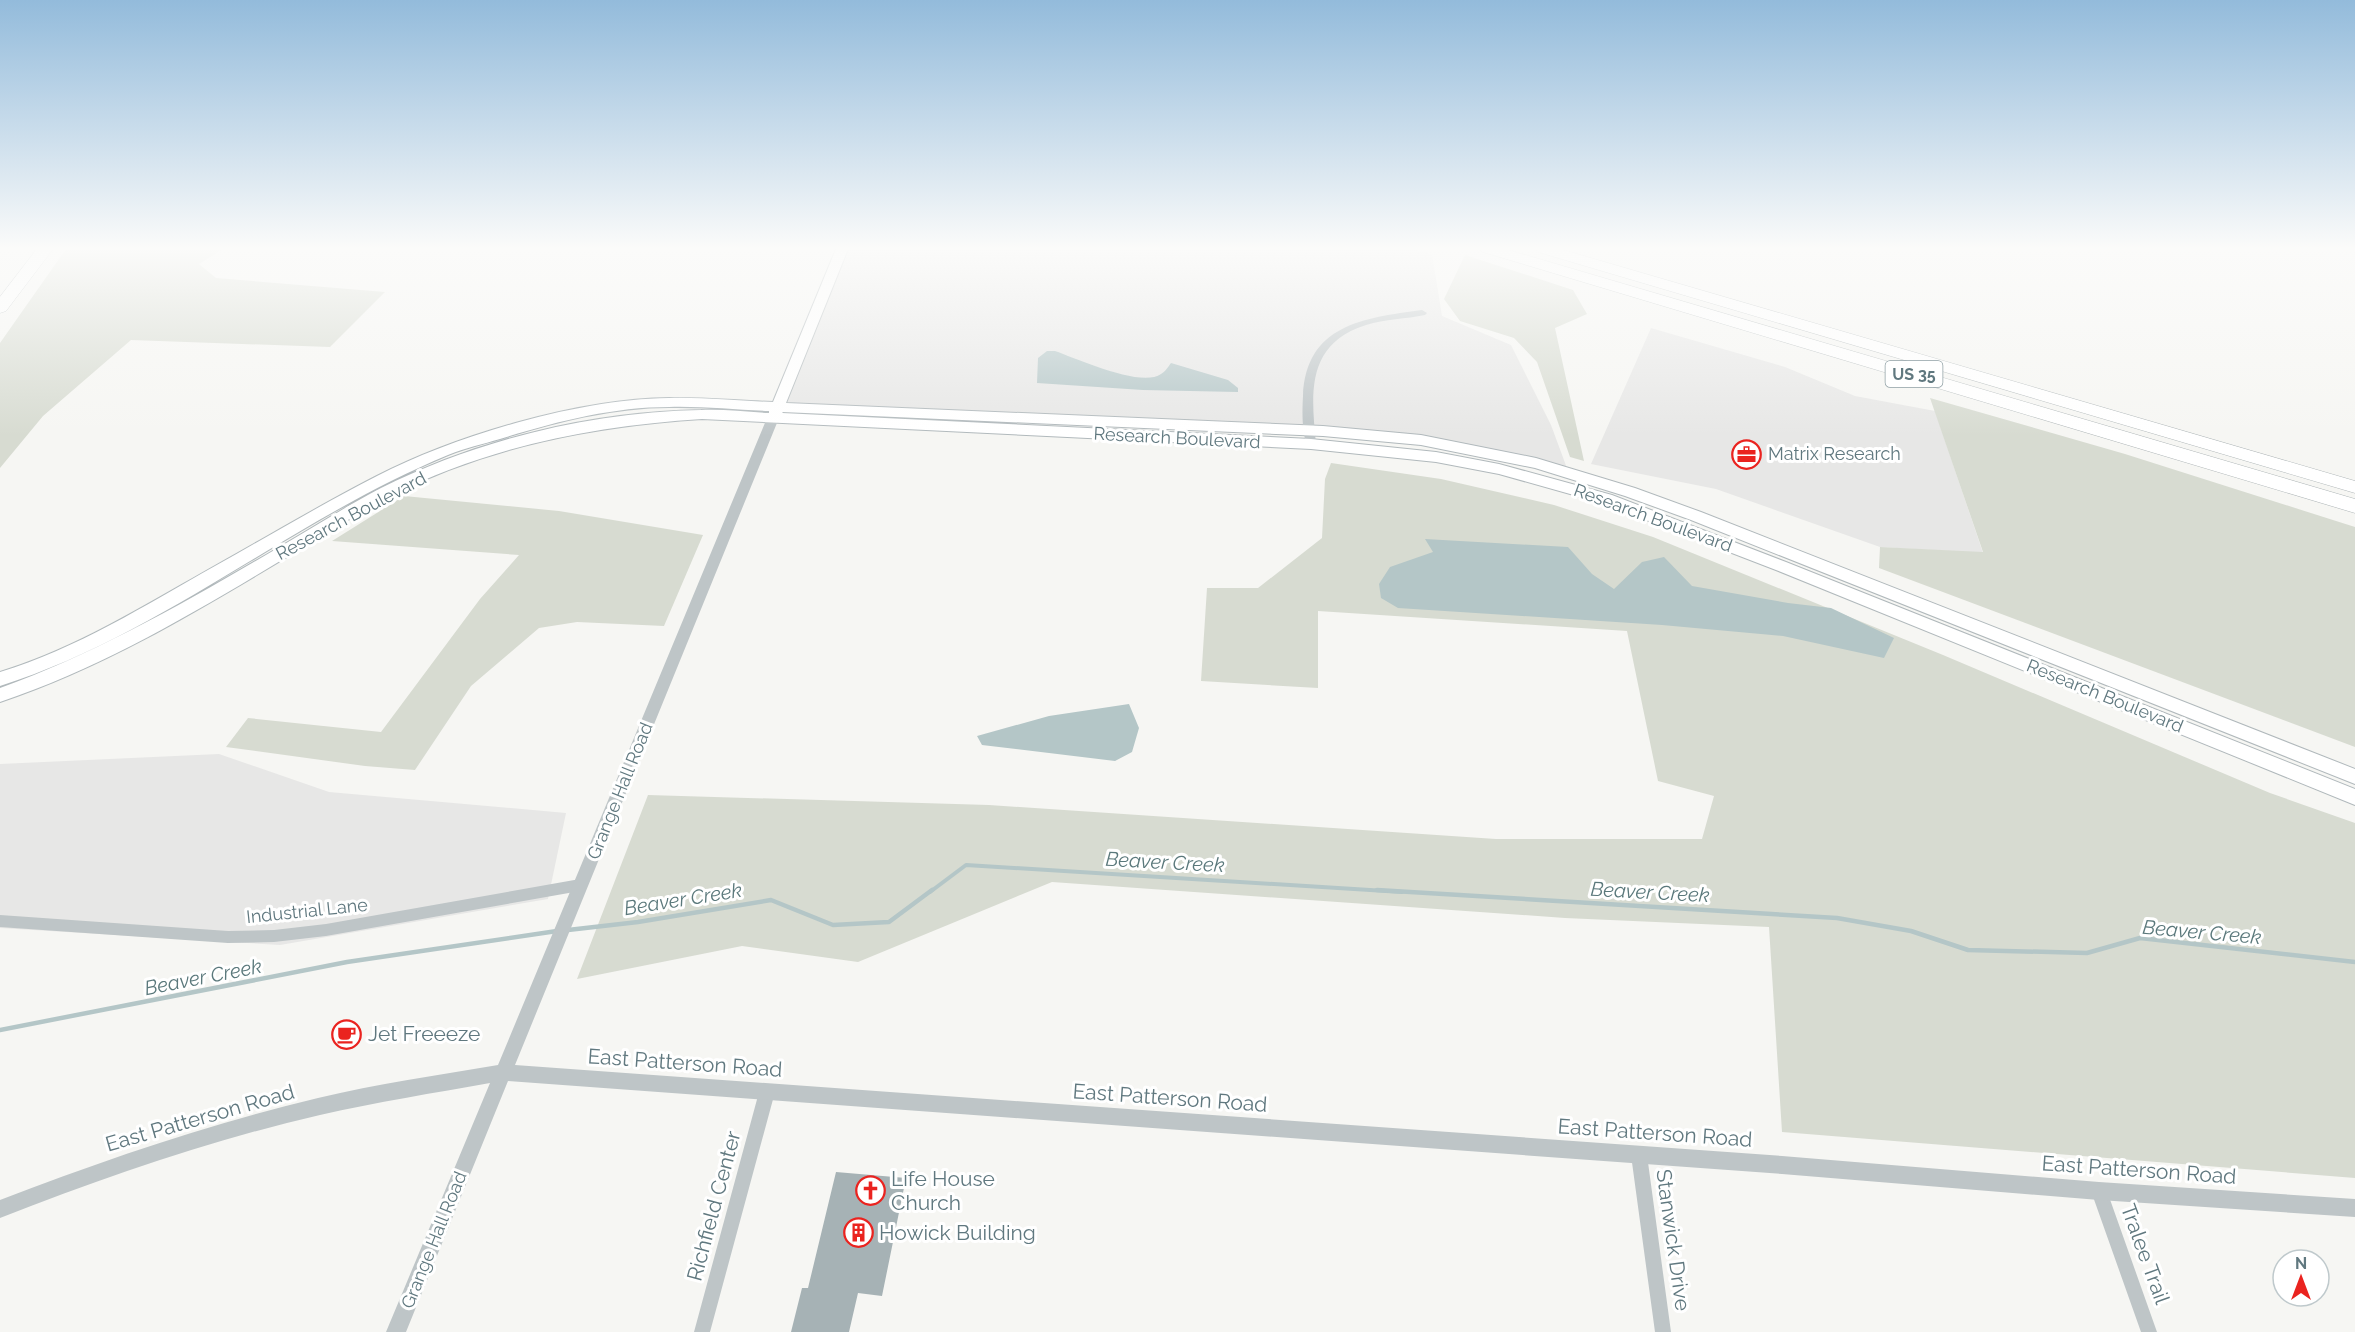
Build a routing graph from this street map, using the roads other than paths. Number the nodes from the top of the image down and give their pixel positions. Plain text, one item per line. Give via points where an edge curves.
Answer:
1 (817, 311) edge
2 (1698, 311) edge
3 (1755, 311) edge
4 (1422, 313) dead end
5 (776, 412) junction
6 (1310, 437) junction
7 (2355, 487) edge
8 (2355, 506) edge
9 (0, 680) edge
10 (0, 696) edge
11 (2355, 777) edge
12 (2355, 797) edge
13 (580, 885) junction
14 (0, 921) edge
15 (503, 1072) junction
16 (767, 1092) junction
17 (1639, 1155) junction
18 (2099, 1191) junction
19 (2355, 1208) edge
20 (0, 1209) edge
21 (396, 1332) edge
22 (702, 1332) edge
23 (1663, 1332) edge
24 (2149, 1332) edge

1 - 5 main road, Grange Hall Road
2 - 8 highway, US 35
3 - 7 highway, US 35
4 - 6 street via 1359,324 1326,344 1310,374
5 - 6 main road, Research Boulevard
5 - 9 main road, Research Boulevard via 668,402 599,409 550,418 445,451 383,479 120,627 35,668
5 - 10 main road, Research Boulevard via 601,422 483,452 387,492 168,619 96,656
5 - 13 street, Grange Hall Road
6 - 11 main road, Research Boulevard via 1421,440 1568,471 1696,516
6 - 12 main road, Research Boulevard via 1499,469 1607,499
13 - 14 street, Industrial Lane via 274,936 228,937
13 - 15 street, Grange Hall Road
15 - 16 street, East Patterson Road
15 - 20 street, East Patterson Road via 340,1103 236,1128 124,1162
15 - 21 street, Grange Hall Road
16 - 17 street, East Patterson Road
16 - 22 street, Richfield Center
17 - 18 street, East Patterson Road
17 - 23 street, Stanwick Drive
18 - 19 street, East Patterson Road
18 - 24 street, Tralee Trail

